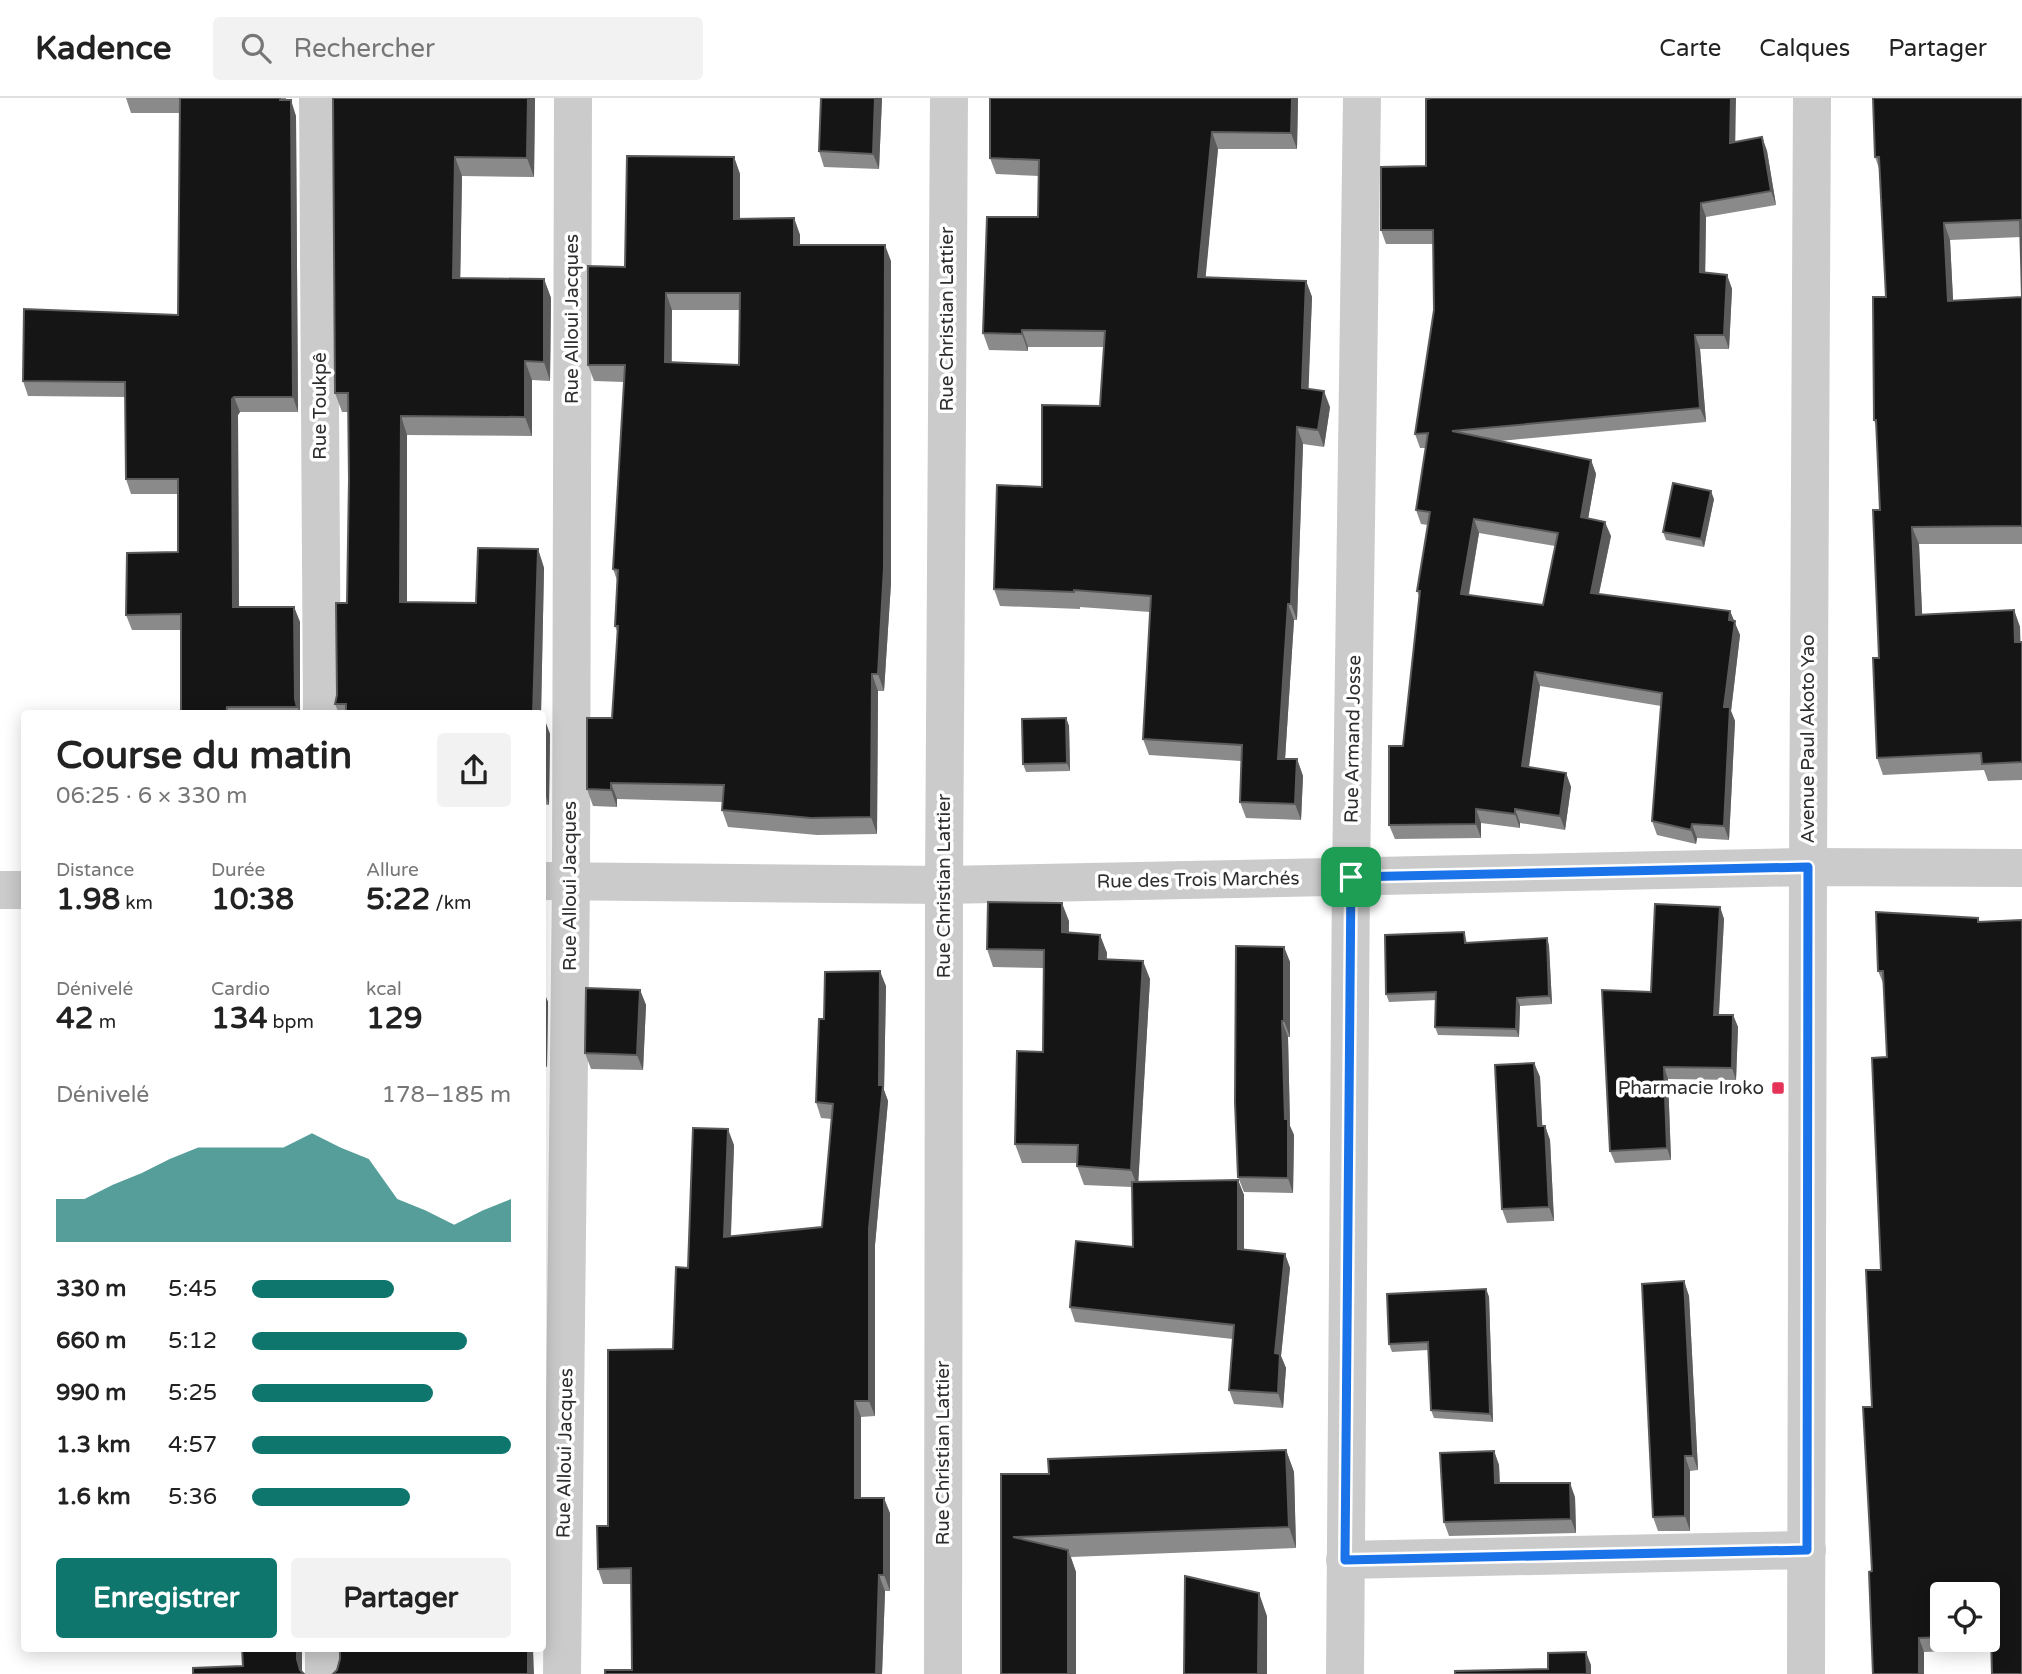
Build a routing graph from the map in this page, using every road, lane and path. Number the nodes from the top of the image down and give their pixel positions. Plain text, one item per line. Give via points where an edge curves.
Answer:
1 (318, 98) edge
2 (573, 98) edge
3 (949, 98) edge
4 (1362, 98) edge
5 (1812, 98) edge
6 (322, 710) edge
7 (1808, 867) junction
8 (2022, 868) edge
9 (1351, 877) junction
10 (557, 881) edge
11 (944, 885) junction
12 (0, 890) edge
13 (21, 890) edge
14 (1807, 1550) junction
15 (1345, 1560) junction
16 (324, 1652) edge
17 (324, 1674) edge
18 (562, 1674) edge
19 (943, 1674) edge
20 (1345, 1674) edge
21 (1806, 1674) edge

1 - 6 street, Rue Toukpê
2 - 10 street, Rue Alloui Jacques
3 - 11 street, Rue Christian Lattier
4 - 9 street, Rue Armand Josse
5 - 7 street, Avenue Paul Akoto Yao
7 - 8 street, Rue des Trois Marchés
7 - 9 street, Rue des Trois Marchés
7 - 14 street, Avenue Paul Akoto Yao
9 - 11 street, Rue des Trois Marchés
9 - 15 street, Rue Armand Josse
10 - 11 street, Rue des Trois Marchés
10 - 18 street, Rue Alloui Jacques
11 - 19 street, Rue Christian Lattier
12 - 13 street
14 - 15 street
14 - 21 street, Avenue Paul Akoto Yao
15 - 20 street, Rue Armand Josse
16 - 17 street

